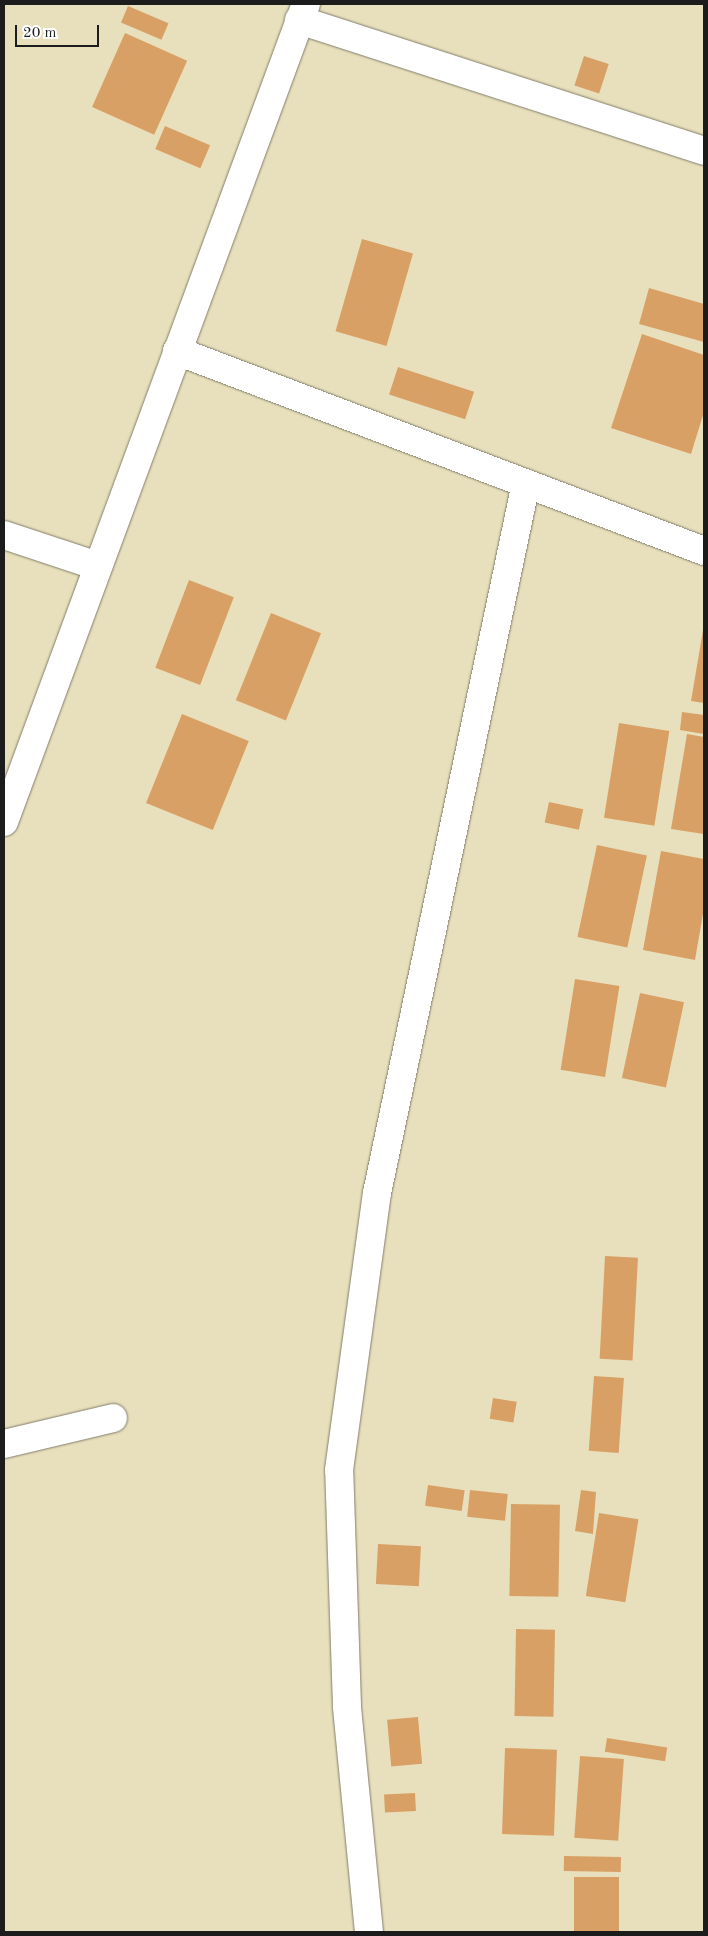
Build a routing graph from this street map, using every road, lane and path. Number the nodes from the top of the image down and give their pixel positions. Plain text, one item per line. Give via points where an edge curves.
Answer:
1 (303, 12) edge
2 (704, 152) edge
3 (177, 351) junction
4 (526, 483) junction
5 (4, 535) edge
6 (702, 543) edge
7 (98, 566) junction
8 (4, 822) edge
9 (113, 1418) dead end
10 (4, 1444) edge
11 (368, 1932) edge

1 - 2 street
1 - 3 street
3 - 4 street
3 - 7 street
4 - 6 street
4 - 11 street via 377,1193 339,1470 347,1706
5 - 7 street
7 - 8 street
9 - 10 street

